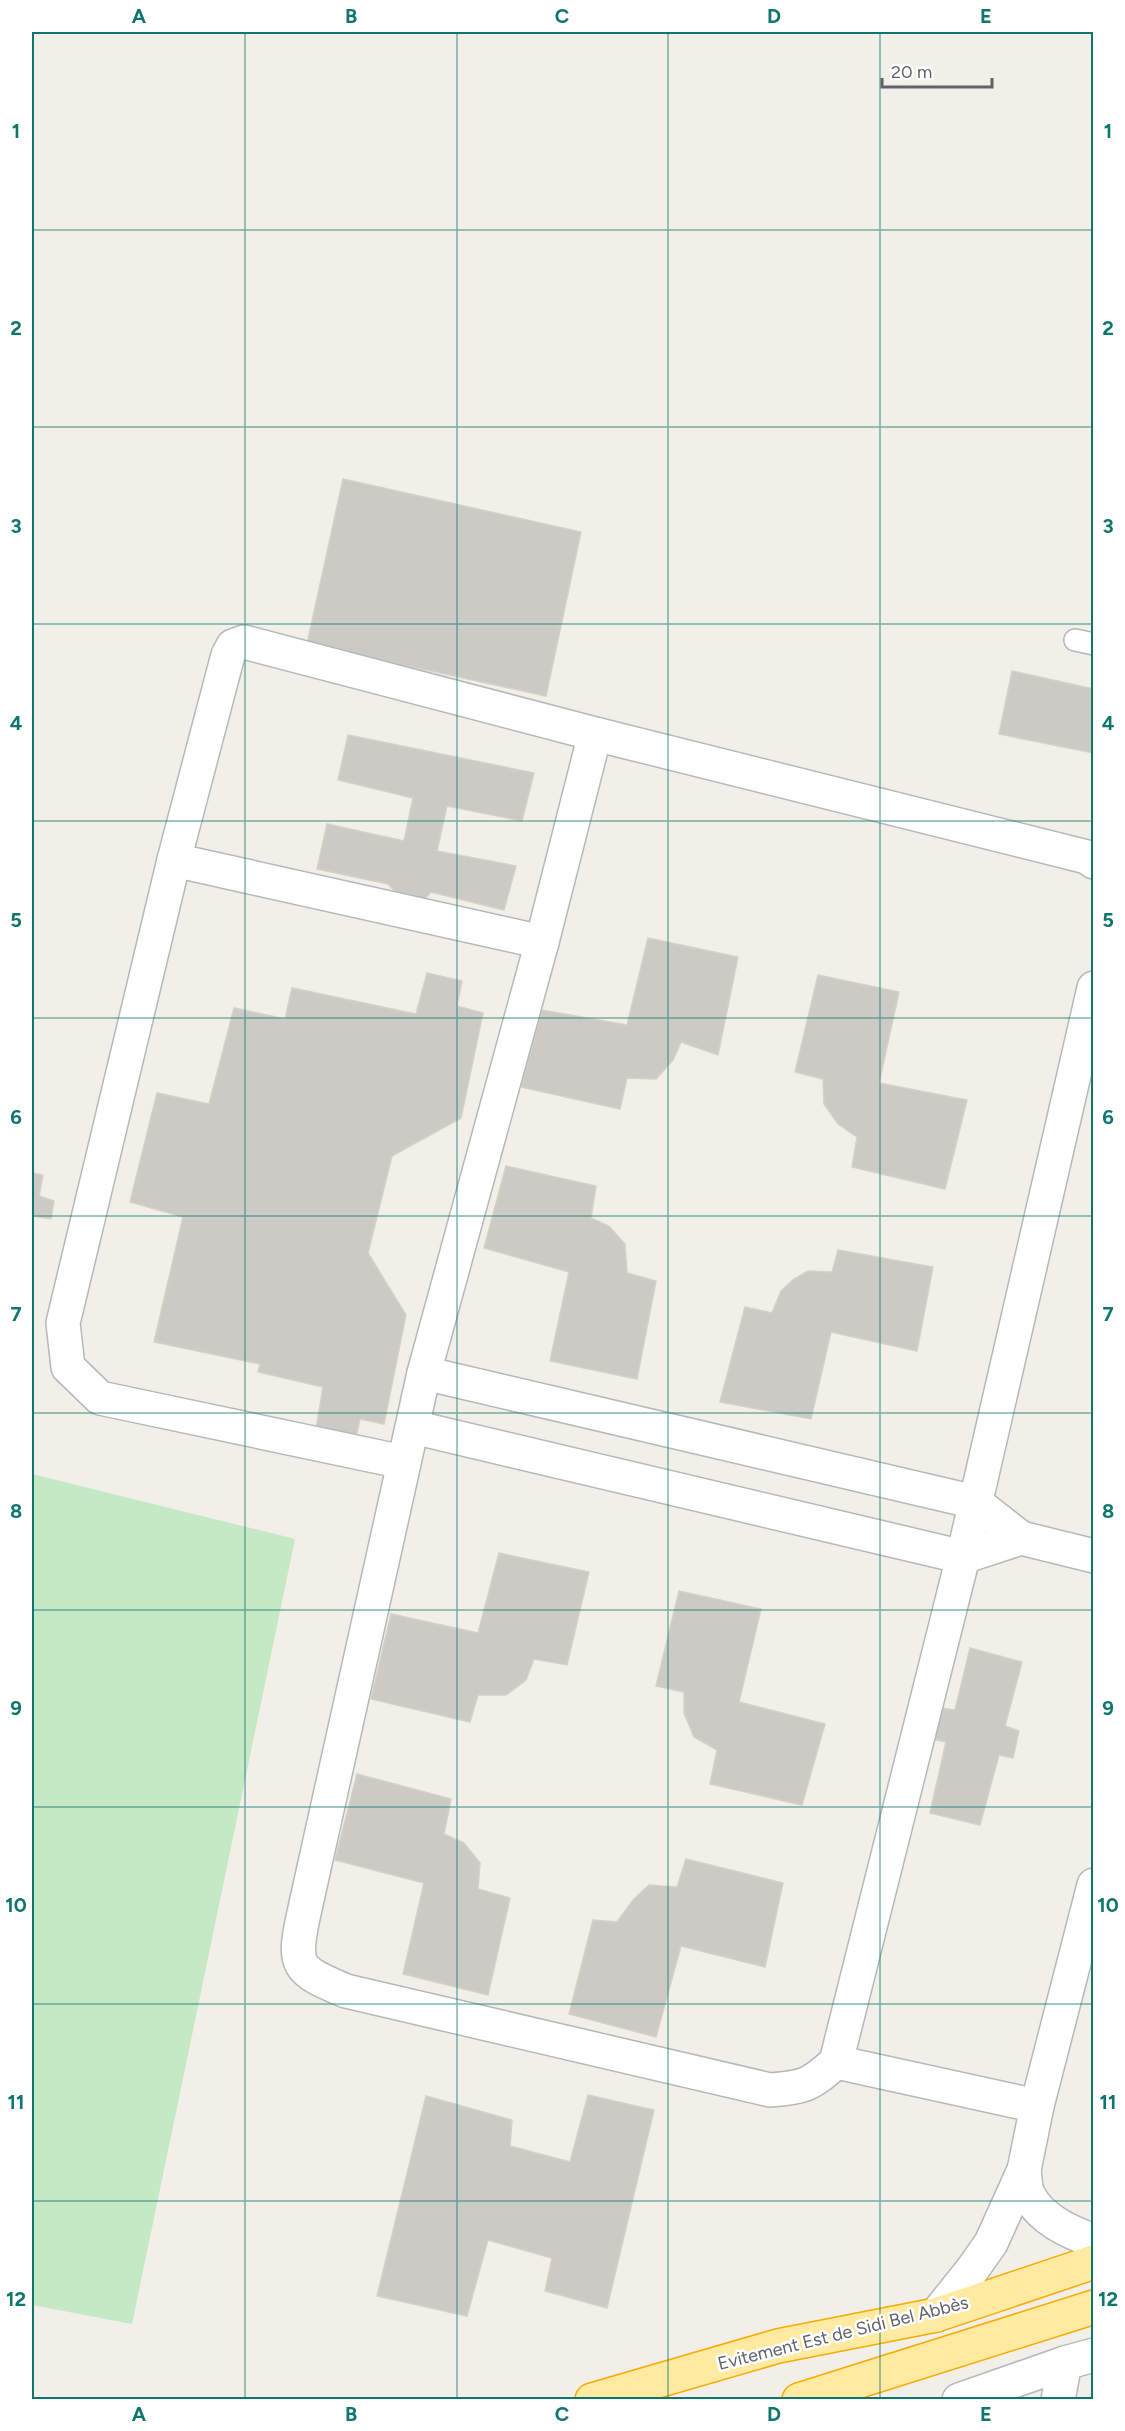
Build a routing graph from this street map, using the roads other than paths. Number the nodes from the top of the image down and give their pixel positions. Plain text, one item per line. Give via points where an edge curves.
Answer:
1 (595, 734) junction
2 (174, 860) junction
3 (1094, 862) edge
4 (542, 942) junction
5 (1094, 988) edge
6 (424, 1373) junction
7 (413, 1427) junction
8 (403, 1462) junction
9 (975, 1502) junction
10 (1022, 1538) junction
11 (1094, 1556) edge
12 (963, 1557) junction
13 (1094, 1885) edge
14 (836, 2062) junction
15 (1037, 2106) junction
16 (1024, 2170) junction
17 (1094, 2241) edge
18 (1094, 2262) edge
19 (1094, 2307) edge
20 (936, 2315) junction
21 (1079, 2359) edge
22 (592, 2400) edge
23 (799, 2400) edge
24 (959, 2400) edge
25 (1058, 2400) edge

1 - 2 street via 244,642 233,646 228,655
1 - 3 street via 1087,857
1 - 4 street
2 - 4 street
2 - 8 street via 63,1323 68,1367 100,1398
4 - 6 street
5 - 9 street
6 - 7 street
6 - 9 street
7 - 8 street
7 - 12 street
8 - 14 street via 298,1940 298,1960 307,1972 346,1991 770,2090 813,2082
9 - 10 street
9 - 12 street
10 - 11 street
10 - 12 street
12 - 14 street
13 - 15 street
14 - 15 street
15 - 16 street
16 - 17 street via 1028,2193 1042,2212 1062,2228
16 - 20 street via 991,2243
18 - 20 highway, Evitement Est de Sidi Bel Abbès
19 - 23 highway
20 - 22 highway, Evitement Est de Sidi Bel Abbès via 778,2346
21 - 24 street
21 - 25 street

